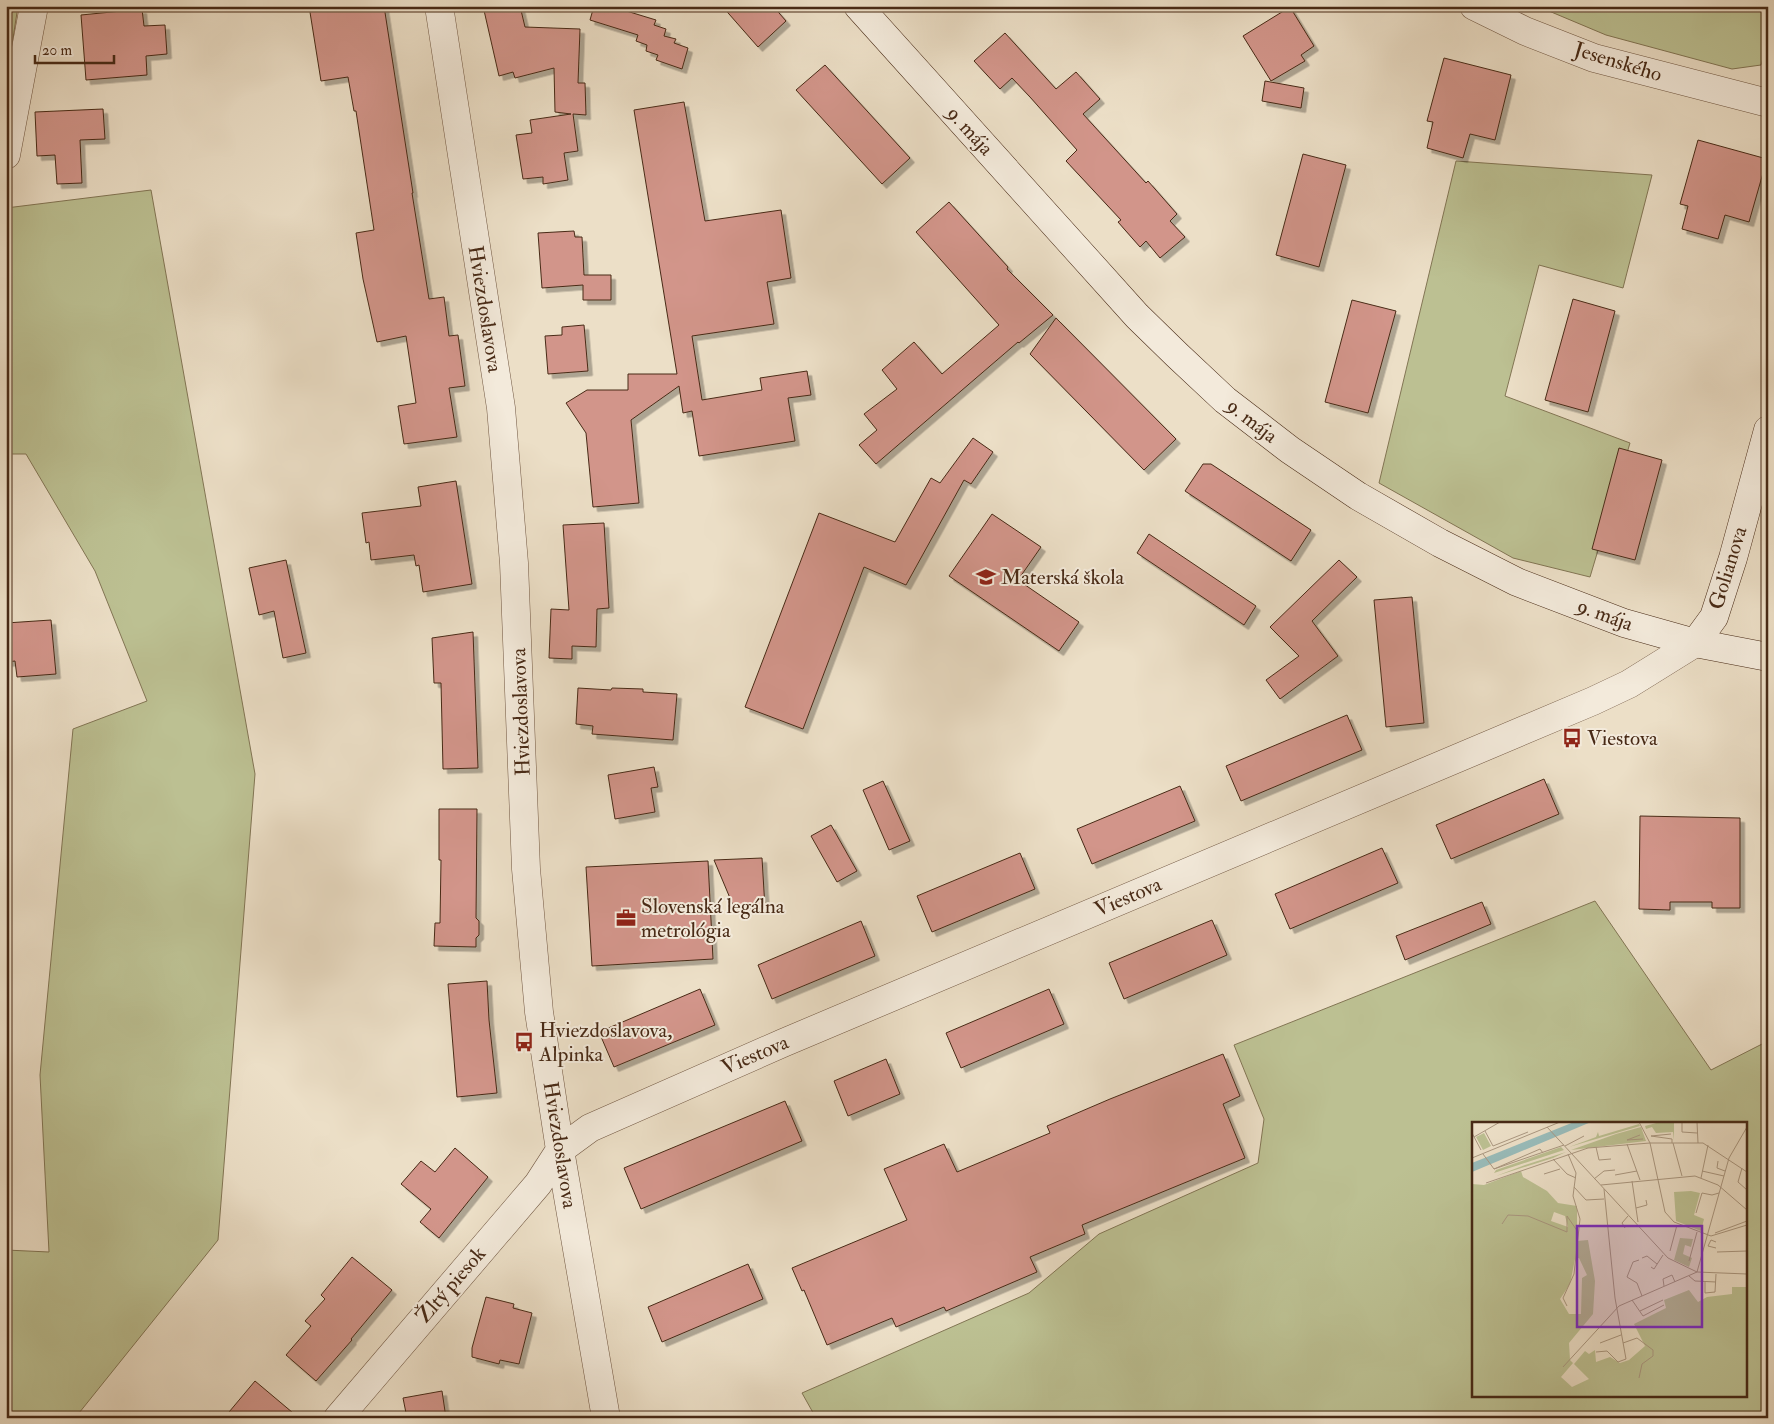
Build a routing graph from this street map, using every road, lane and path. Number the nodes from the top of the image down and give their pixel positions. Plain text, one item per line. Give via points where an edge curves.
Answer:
1 (34, 6) edge
2 (439, 6) edge
3 (858, 6) edge
4 (1474, 6) edge
5 (1768, 103) edge
6 (6, 155) edge
7 (1768, 430) edge
8 (1695, 643) junction
9 (1768, 657) edge
10 (560, 1150) junction
11 (338, 1418) edge
12 (606, 1418) edge

1 - 6 street
2 - 10 street, Hviezdoslavova via 500,408 518,613 526,869 539,1012
3 - 8 street, 9. mája via 1137,316 1225,400 1290,450 1358,496 1440,544 1517,582 1624,623
4 - 5 street, Jesenského via 1525,31 1594,58
7 - 8 street, Golianova via 1714,617
8 - 9 street, 9. mája
8 - 10 street, Viestova via 1628,684 1593,701 767,1050 590,1128
10 - 11 street, Žltý piesok via 538,1184
10 - 12 street, Hviezdoslavova

